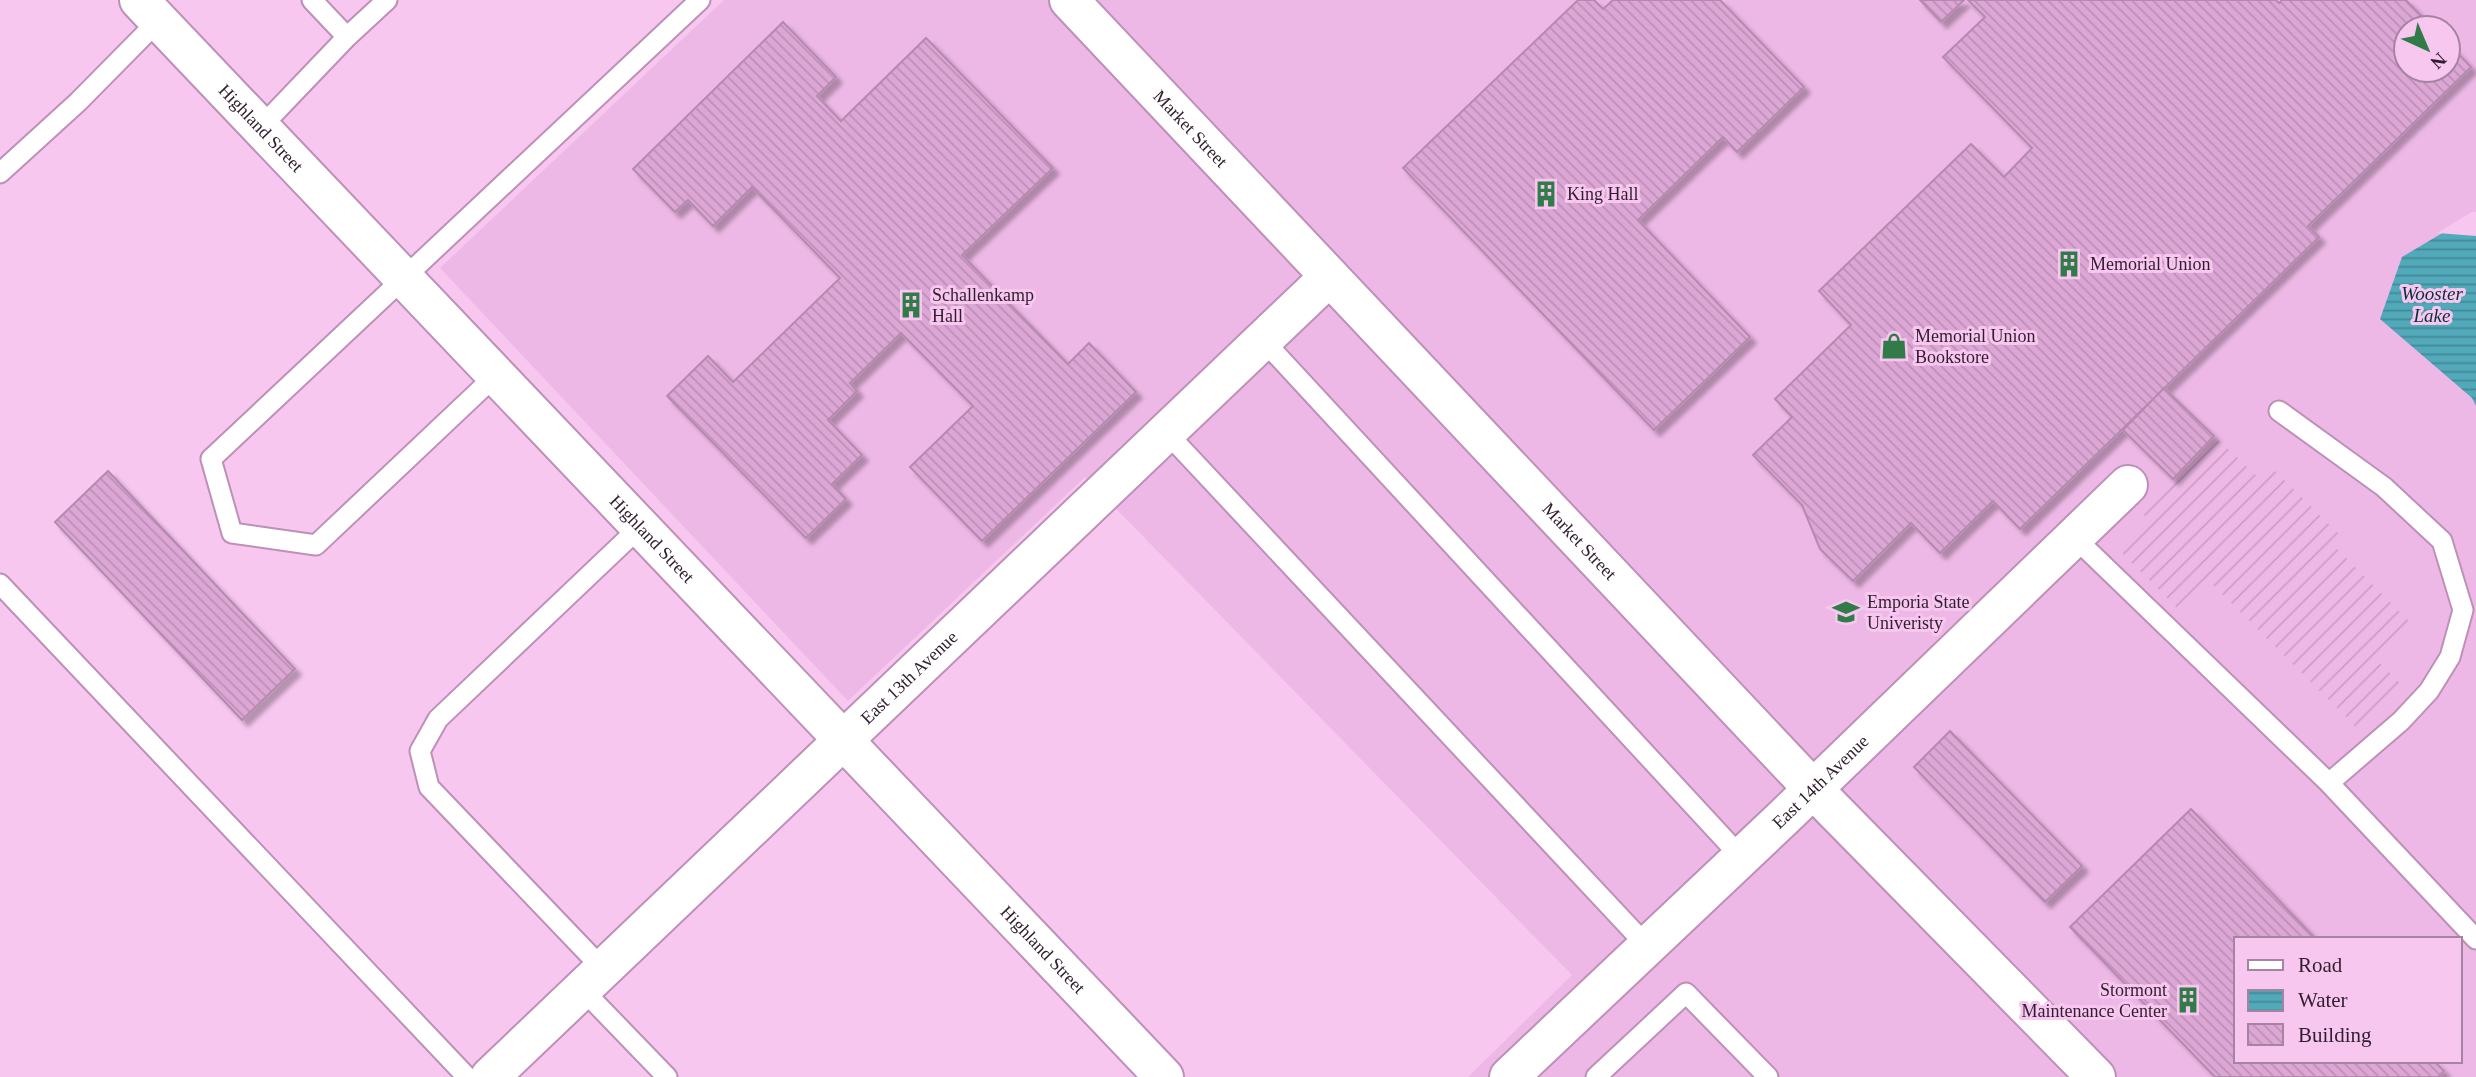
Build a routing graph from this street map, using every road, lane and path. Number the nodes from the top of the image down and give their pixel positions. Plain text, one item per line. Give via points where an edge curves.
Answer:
1 (312, 0) edge
2 (387, 0) edge
3 (700, 0) edge
4 (1069, 0) edge
5 (148, 10) edge
6 (347, 37) junction
7 (260, 128) junction
8 (0, 173) edge
9 (403, 277) junction
10 (1329, 277) junction
11 (1263, 340) junction
12 (496, 374) junction
13 (2279, 411) dead end
14 (1166, 432) junction
15 (2128, 485) dead end
16 (641, 526) junction
17 (2074, 537) junction
18 (0, 584) edge
19 (843, 739) junction
20 (2329, 783) junction
21 (1813, 789) junction
22 (1741, 857) junction
23 (2476, 939) edge
24 (1647, 946) junction
25 (592, 978) junction
26 (467, 1077) edge
27 (490, 1077) edge
28 (667, 1077) edge
29 (1164, 1077) edge
30 (1509, 1077) edge
31 (1596, 1077) edge
32 (1768, 1077) edge
33 (2096, 1077) edge

1 - 6 lane
2 - 6 lane
3 - 9 lane
4 - 10 street, Market Street
5 - 7 street, Highland Street
5 - 8 lane via 78,102
6 - 7 lane
7 - 9 street, Highland Street
9 - 12 street, Highland Street
9 - 12 lane via 211,459 232,533 316,545
10 - 11 street, East 13th Avenue
10 - 21 street, Market Street
11 - 14 street, East 13th Avenue
11 - 22 lane
12 - 16 street, Highland Street
13 - 20 lane via 2384,486 2442,541 2463,610 2449,657 2429,691 2401,722
14 - 19 street, East 13th Avenue
14 - 24 lane
15 - 17 street, East 14th Avenue
16 - 19 street, Highland Street
16 - 25 lane via 438,719 420,751 429,787
17 - 20 lane
17 - 21 street, East 14th Avenue
18 - 26 lane
19 - 25 street, East 13th Avenue
19 - 29 street, Highland Street
20 - 23 lane
21 - 22 street, East 14th Avenue
21 - 33 street, Market Street
22 - 24 street, East 14th Avenue
24 - 30 street, East 14th Avenue
25 - 27 street, East 13th Avenue
25 - 28 lane
31 - 32 lane via 1686,993

